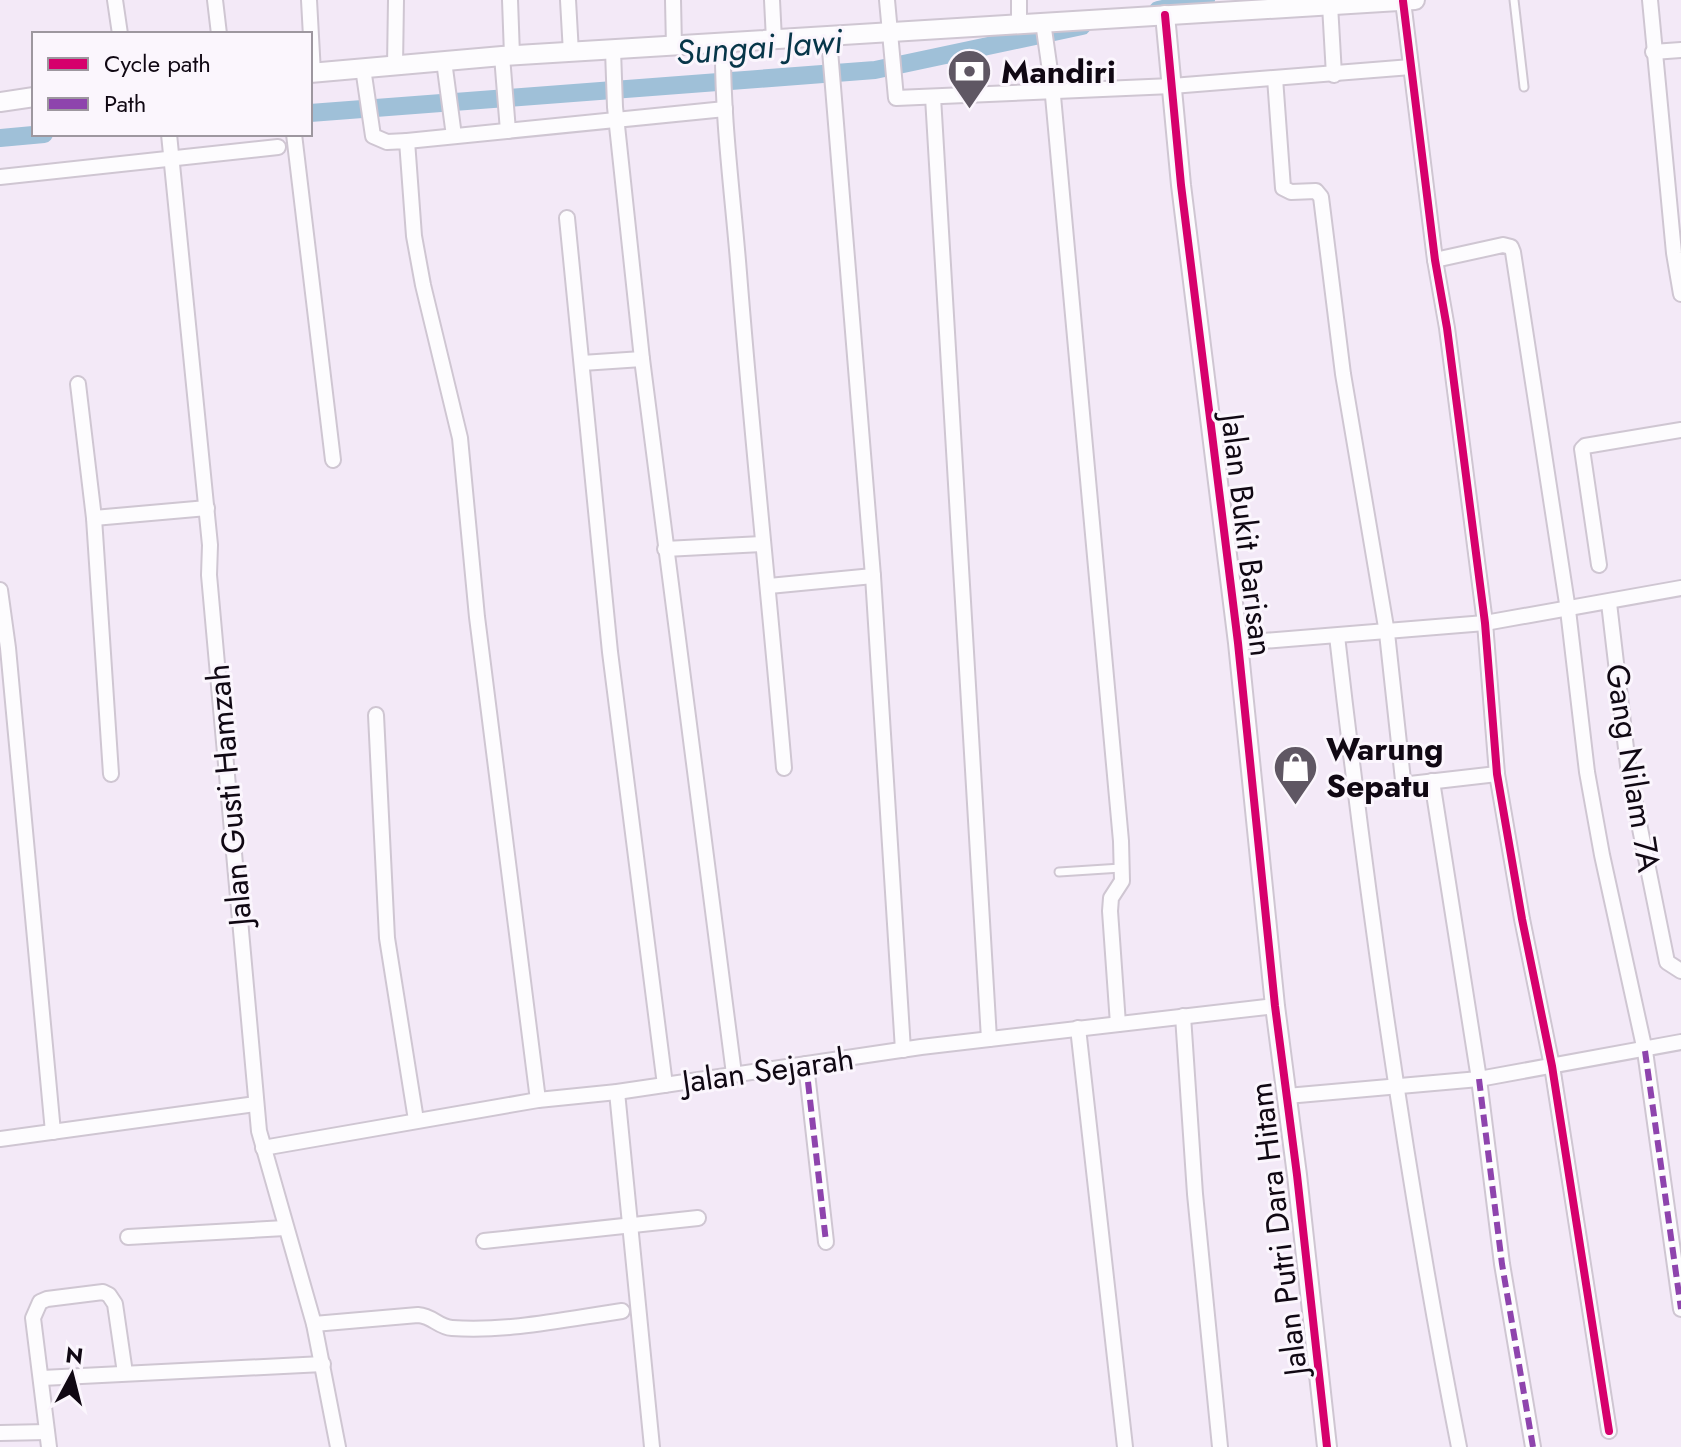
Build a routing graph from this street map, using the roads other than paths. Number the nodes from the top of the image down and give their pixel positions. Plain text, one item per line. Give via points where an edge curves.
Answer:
1 (115, 0) edge
2 (215, 0) edge
3 (309, 0) edge
4 (396, 0) edge
5 (510, 0) edge
6 (568, 0) edge
7 (673, 0) edge
8 (772, 0) edge
9 (887, 0) edge
10 (1019, 0) edge
11 (1650, 0) edge
12 (1374, 1) edge
13 (1515, 4) edge
14 (1283, 5) edge
15 (1408, 5) edge
16 (1143, 8) edge
17 (1330, 12) junction
18 (1166, 21) junction
19 (1019, 24) junction
20 (1044, 30) junction
21 (120, 32) edge
22 (219, 32) edge
23 (310, 32) edge
24 (774, 40) junction
25 (890, 43) junction
26 (830, 45) junction
27 (674, 47) junction
28 (1652, 47) junction
29 (723, 48) junction
30 (1681, 50) edge
31 (571, 53) junction
32 (507, 56) junction
33 (613, 57) junction
34 (444, 61) junction
35 (1410, 61) junction
36 (395, 66) junction
37 (363, 68) junction
38 (312, 73) edge
39 (1334, 75) junction
40 (1171, 78) junction
41 (1275, 78) junction
42 (1524, 87) dead end
43 (1052, 88) junction
44 (32, 97) edge
45 (933, 97) junction
46 (0, 102) edge
47 (725, 104) junction
48 (616, 114) junction
49 (508, 126) junction
50 (294, 136) edge
51 (454, 136) junction
52 (407, 141) junction
53 (170, 147) edge
54 (278, 147) dead end
55 (0, 177) edge
56 (567, 218) dead end
57 (1435, 260) junction
58 (1681, 294) edge
59 (642, 359) junction
60 (582, 363) junction
61 (78, 384) dead end
62 (1681, 430) edge
63 (333, 460) dead end
64 (207, 508) junction
65 (94, 518) junction
66 (762, 544) junction
67 (665, 549) junction
68 (1599, 565) dead end
69 (873, 576) junction
70 (769, 586) junction
71 (1681, 588) edge
72 (0, 590) edge
73 (1609, 603) junction
74 (1568, 610) junction
75 (1485, 623) junction
76 (1387, 633) junction
77 (1337, 636) junction
78 (1238, 643) junction
79 (376, 715) dead end
80 (784, 768) dead end
81 (111, 774) dead end
82 (1497, 774) junction
83 (1432, 781) junction
84 (1123, 868) junction
85 (1059, 872) dead end
86 (1681, 971) edge
87 (1275, 1006) junction
88 (1183, 1016) junction
89 (1118, 1024) junction
90 (1078, 1028) junction
91 (989, 1039) junction
92 (1681, 1042) edge
93 (903, 1050) junction
94 (1645, 1051) junction
95 (806, 1064) junction
96 (1552, 1066) junction
97 (734, 1074) junction
98 (1479, 1079) junction
99 (665, 1085) junction
100 (1397, 1087) junction
101 (617, 1092) junction
102 (1287, 1096) junction
103 (538, 1100) junction
104 (256, 1104) junction
105 (416, 1120) junction
106 (53, 1132) junction
107 (0, 1139) edge
108 (263, 1148) junction
109 (698, 1218) dead end
110 (631, 1226) junction
111 (285, 1228) junction
112 (128, 1237) dead end
113 (484, 1241) dead end
114 (826, 1242) dead end
115 (1681, 1309) edge
116 (622, 1311) dead end
117 (314, 1324) junction
118 (323, 1364) junction
119 (125, 1373) junction
120 (42, 1378) junction
121 (1609, 1431) dead end
122 (0, 1433) edge
123 (48, 1439) edge
124 (338, 1447) edge
125 (652, 1447) edge
126 (1125, 1447) edge
127 (1220, 1447) edge
128 (1327, 1447) edge
129 (1459, 1447) edge
130 (1533, 1447) edge

1 - 21 street
2 - 22 street
3 - 23 street
4 - 36 street
5 - 32 street
6 - 31 street
7 - 27 street
8 - 24 street
9 - 25 street
10 - 19 street
11 - 28 street
12 - 15 street
12 - 17 street
13 - 42 lane
14 - 17 street
14 - 18 street
15 - 35 street
16 - 18 street
16 - 20 street
17 - 39 street
18 - 40 street, Jalan Bukit Barisan
19 - 20 street
19 - 25 street
20 - 43 street
24 - 26 street
24 - 29 street
25 - 26 street
25 - 45 street via 896,94
26 - 69 street
27 - 29 street
27 - 33 street
28 - 30 street
28 - 58 street
29 - 47 street
31 - 32 street
31 - 33 street
32 - 34 street
32 - 49 street
33 - 48 street
34 - 36 street
34 - 51 street
35 - 39 street
35 - 57 street
36 - 37 street
37 - 38 street
37 - 52 street via 373,136
39 - 41 street
40 - 41 street
40 - 43 street
40 - 78 street, Jalan Bukit Barisan
41 - 76 street via 1283,188 1316,191 1321,197 1343,374
43 - 45 street
43 - 84 street
44 - 46 street
45 - 91 street
47 - 48 street
47 - 66 street
48 - 49 street
48 - 59 street
49 - 51 street
50 - 63 street
51 - 52 street
52 - 103 street via 414,236 460,438 477,617
53 - 54 street
53 - 55 street
53 - 64 street, Jalan Gusti Hamzah
56 - 60 street
57 - 74 street via 1511,247
57 - 75 street
59 - 60 street
59 - 67 street
60 - 99 street via 610,652
61 - 65 street
62 - 68 street via 1582,449
64 - 65 street
64 - 104 street, Jalan Gusti Hamzah
65 - 81 street
66 - 67 street
66 - 70 street
67 - 97 street
69 - 70 street
69 - 93 street
70 - 80 street
71 - 73 street
72 - 106 street
73 - 74 street
73 - 86 street, Gang Nilam 7A via 1629,774 1667,962
74 - 75 street
74 - 94 street via 1587,772
75 - 76 street
75 - 82 street
76 - 77 street
76 - 83 street via 1403,780
77 - 78 street
77 - 100 street
78 - 87 street, Jalan Bukit Barisan
79 - 105 street via 387,938
82 - 83 street
82 - 96 street
83 - 98 street
84 - 85 lane
84 - 89 street via 1110,911
87 - 88 street, Jalan Sejarah
87 - 102 street, Jalan Putri Dara Hitam
88 - 89 street, Jalan Sejarah
88 - 127 street
89 - 90 street, Jalan Sejarah
90 - 91 street, Jalan Sejarah
90 - 126 street
91 - 93 street, Jalan Sejarah
92 - 94 street
93 - 95 street, Jalan Sejarah
94 - 96 street
94 - 115 street
95 - 97 street, Jalan Sejarah
95 - 114 street
96 - 98 street
96 - 121 street
97 - 99 street, Jalan Sejarah
98 - 100 street
98 - 130 street via 1502,1264
99 - 101 street, Jalan Sejarah
100 - 102 street
100 - 129 street
101 - 103 street, Jalan Sejarah
101 - 110 street
102 - 128 street, Jalan Putri Dara Hitam
103 - 105 street, Jalan Sejarah
104 - 106 street
104 - 108 street, Jalan Gusti Hamzah
105 - 108 street, Jalan Sejarah
106 - 107 street
108 - 111 street, Jalan Gusti Hamzah
109 - 110 street
110 - 113 street
110 - 125 street
111 - 112 street
111 - 117 street, Jalan Gusti Hamzah
116 - 117 street via 457,1328 418,1315
117 - 118 street, Jalan Gusti Hamzah
118 - 119 street
118 - 124 street, Jalan Gusti Hamzah
119 - 120 street
119 - 120 street via 115,1304 103,1292 47,1299 36,1307
120 - 123 street
122 - 123 street

